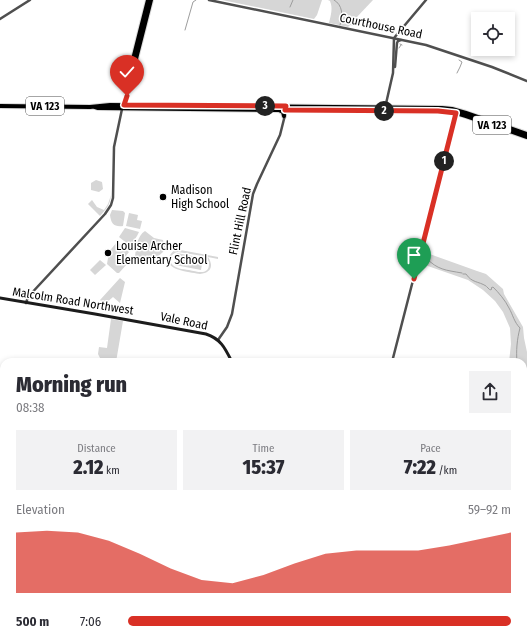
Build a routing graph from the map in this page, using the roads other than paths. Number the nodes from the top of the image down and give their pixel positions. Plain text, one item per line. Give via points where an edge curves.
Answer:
1 (30, 0) edge
2 (148, 0) edge
3 (151, 0) edge
4 (209, 0) edge
5 (426, 0) edge
6 (0, 19) edge
7 (394, 38) junction
8 (404, 40) junction
9 (393, 73) junction
10 (527, 81) edge
11 (0, 106) edge
12 (123, 106) junction
13 (169, 108) junction
14 (286, 108) junction
15 (385, 109) junction
16 (278, 110) junction
17 (456, 113) junction
18 (284, 116) junction
19 (527, 134) edge
20 (527, 137) edge
21 (0, 298) edge
22 (26, 303) junction
23 (109, 312) dead end
24 (106, 316) junction
25 (142, 322) joint
26 (218, 340) junction
27 (230, 358) edge
28 (393, 358) edge

1 - 6 street
2 - 12 main road
3 - 12 main road
4 - 7 street, Courthouse Road
5 - 7 street
7 - 8 street, Courthouse Road
7 - 9 street
8 - 9 street via 397,42
8 - 10 street, Courthouse Road via 426,44
9 - 15 street
11 - 12 main road, VA 123
12 - 13 main road, VA 123
12 - 22 street via 114,147 111,205 28,297
13 - 14 main road, VA 123
13 - 16 main road, VA 123
14 - 15 main road, VA 123
14 - 16 main road, VA 123
14 - 18 street, Flint Hill Road
15 - 17 main road, VA 123
15 - 19 main road, VA 123 via 452,109
16 - 18 main road via 283,112
17 - 20 main road, VA 123
17 - 28 street
18 - 26 street, Flint Hill Road via 280,135 252,194 232,314
21 - 22 main road, Malcolm Road Northwest
22 - 24 main road, Malcolm Road Northwest
23 - 24 main road
24 - 25 main road, Malcolm Road Northwest
25 - 26 main road, Vale Road via 200,333
26 - 27 main road, Vale Road

